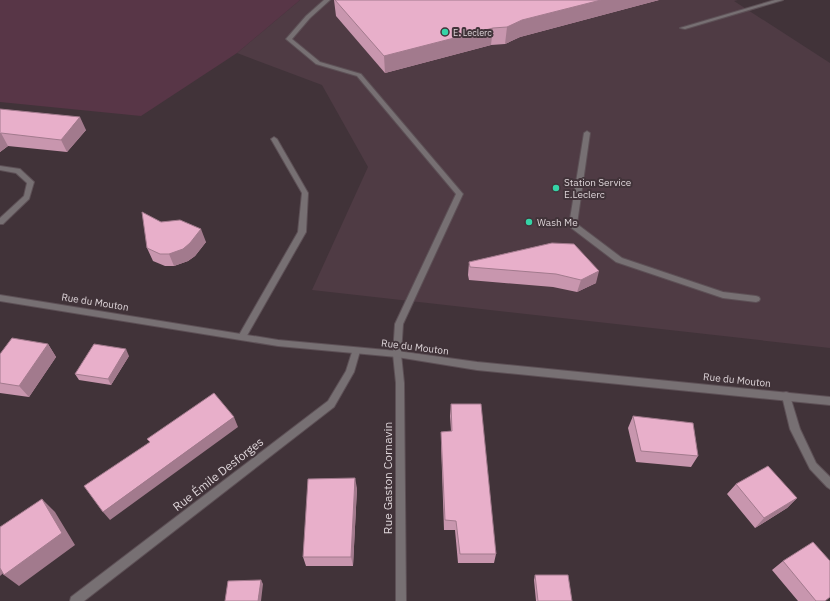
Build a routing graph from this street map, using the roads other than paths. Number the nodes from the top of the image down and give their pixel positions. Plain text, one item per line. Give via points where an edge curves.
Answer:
1 (327, 0) edge
2 (780, 0) edge
3 (683, 28) dead end
4 (587, 133) dead end
5 (274, 139) dead end
6 (0, 168) edge
7 (0, 222) edge
8 (0, 298) edge
9 (756, 299) dead end
10 (242, 337) junction
11 (356, 350) junction
12 (396, 354) junction
13 (786, 396) junction
14 (830, 401) edge
15 (830, 484) edge
16 (75, 601) edge
17 (401, 601) edge

1 - 12 street, Rue Gaston Cornavin via 289,39 318,63 359,75 460,194 399,324
2 - 3 street
4 - 9 street via 573,225 619,260 723,295
5 - 10 street via 305,193 302,232
6 - 7 street via 18,171 31,182 27,197
8 - 10 street, Rue du Mouton
10 - 11 street, Rue du Mouton
11 - 12 street, Rue du Mouton
11 - 16 street, Rue Émile Desforges via 350,372 331,404
12 - 13 street, Rue du Mouton via 477,366
12 - 17 street, Rue Gaston Cornavin via 400,383
13 - 14 street, Rue du Mouton
13 - 15 street via 795,429 813,466

